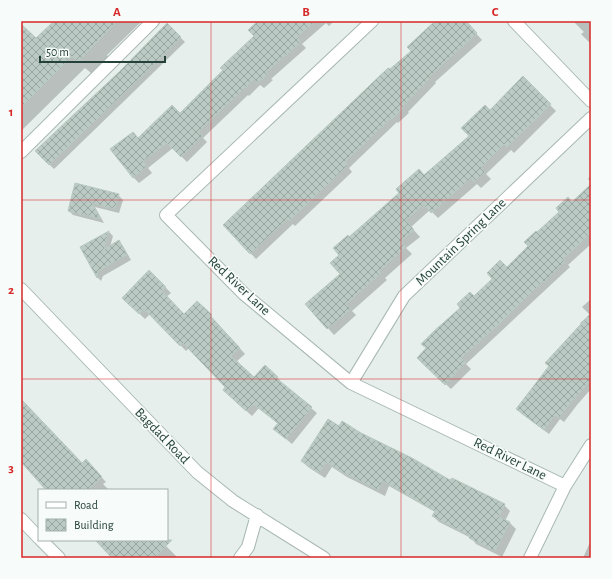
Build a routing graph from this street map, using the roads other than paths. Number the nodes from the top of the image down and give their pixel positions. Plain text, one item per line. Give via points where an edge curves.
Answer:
1 (153, 21) edge
2 (372, 21) edge
3 (514, 21) edge
4 (591, 101) edge
5 (591, 118) edge
6 (21, 152) edge
7 (21, 290) edge
8 (351, 383) junction
9 (591, 445) edge
10 (565, 486) junction
11 (257, 515) junction
12 (21, 519) edge
13 (38, 537) edge
14 (42, 541) edge
15 (59, 558) edge
16 (240, 558) edge
17 (324, 558) edge
18 (530, 558) edge

1 - 6 street
2 - 8 street, Red River Lane via 166,215 244,294
3 - 4 street
5 - 8 street, Mountain Spring Lane via 404,296
7 - 11 street, Bagdad Road via 197,472 233,501
8 - 10 street, Red River Lane
9 - 10 street
10 - 18 street
11 - 16 street via 248,547
11 - 17 street, Bagdad Road
12 - 13 street
14 - 15 street

